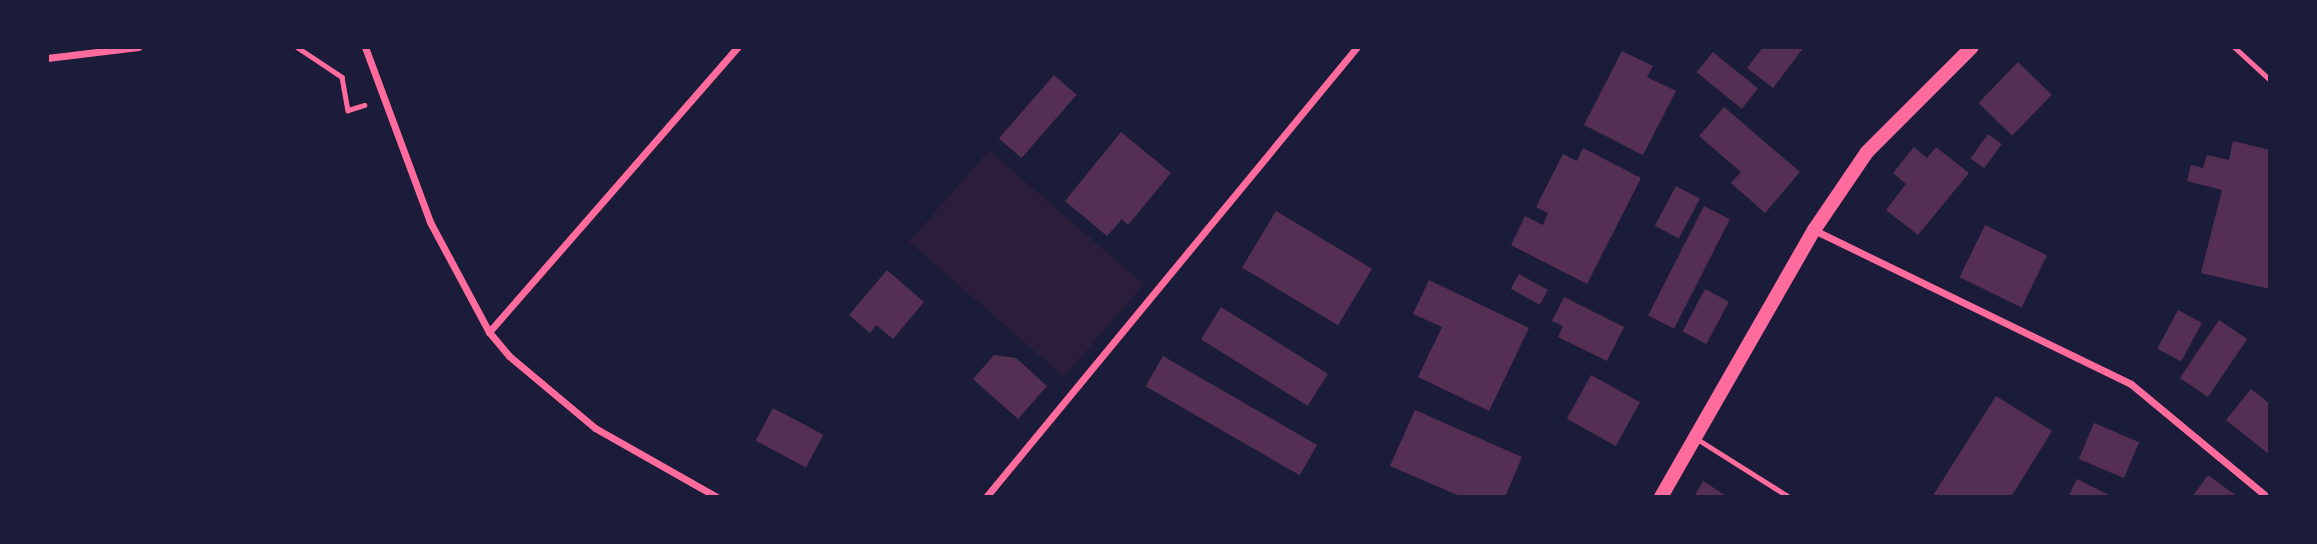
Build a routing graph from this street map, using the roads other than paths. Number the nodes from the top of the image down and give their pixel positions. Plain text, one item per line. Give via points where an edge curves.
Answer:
1 (138, 47) edge
2 (365, 47) edge
3 (737, 47) edge
4 (1357, 47) edge
5 (1972, 47) edge
6 (2234, 47) edge
7 (47, 58) edge
8 (2270, 80) edge
9 (1814, 230) junction
10 (489, 332) junction
11 (1697, 439) junction
12 (717, 497) edge
13 (986, 497) edge
14 (1661, 497) edge
15 (1789, 497) edge
16 (2267, 497) edge

1 - 7 street
2 - 10 street via 429,222
3 - 10 street
4 - 13 street
5 - 9 main road via 1867,152
6 - 8 lane
9 - 11 main road
9 - 16 street via 2131,383
10 - 12 street via 509,356 595,428
11 - 14 main road
11 - 15 lane

